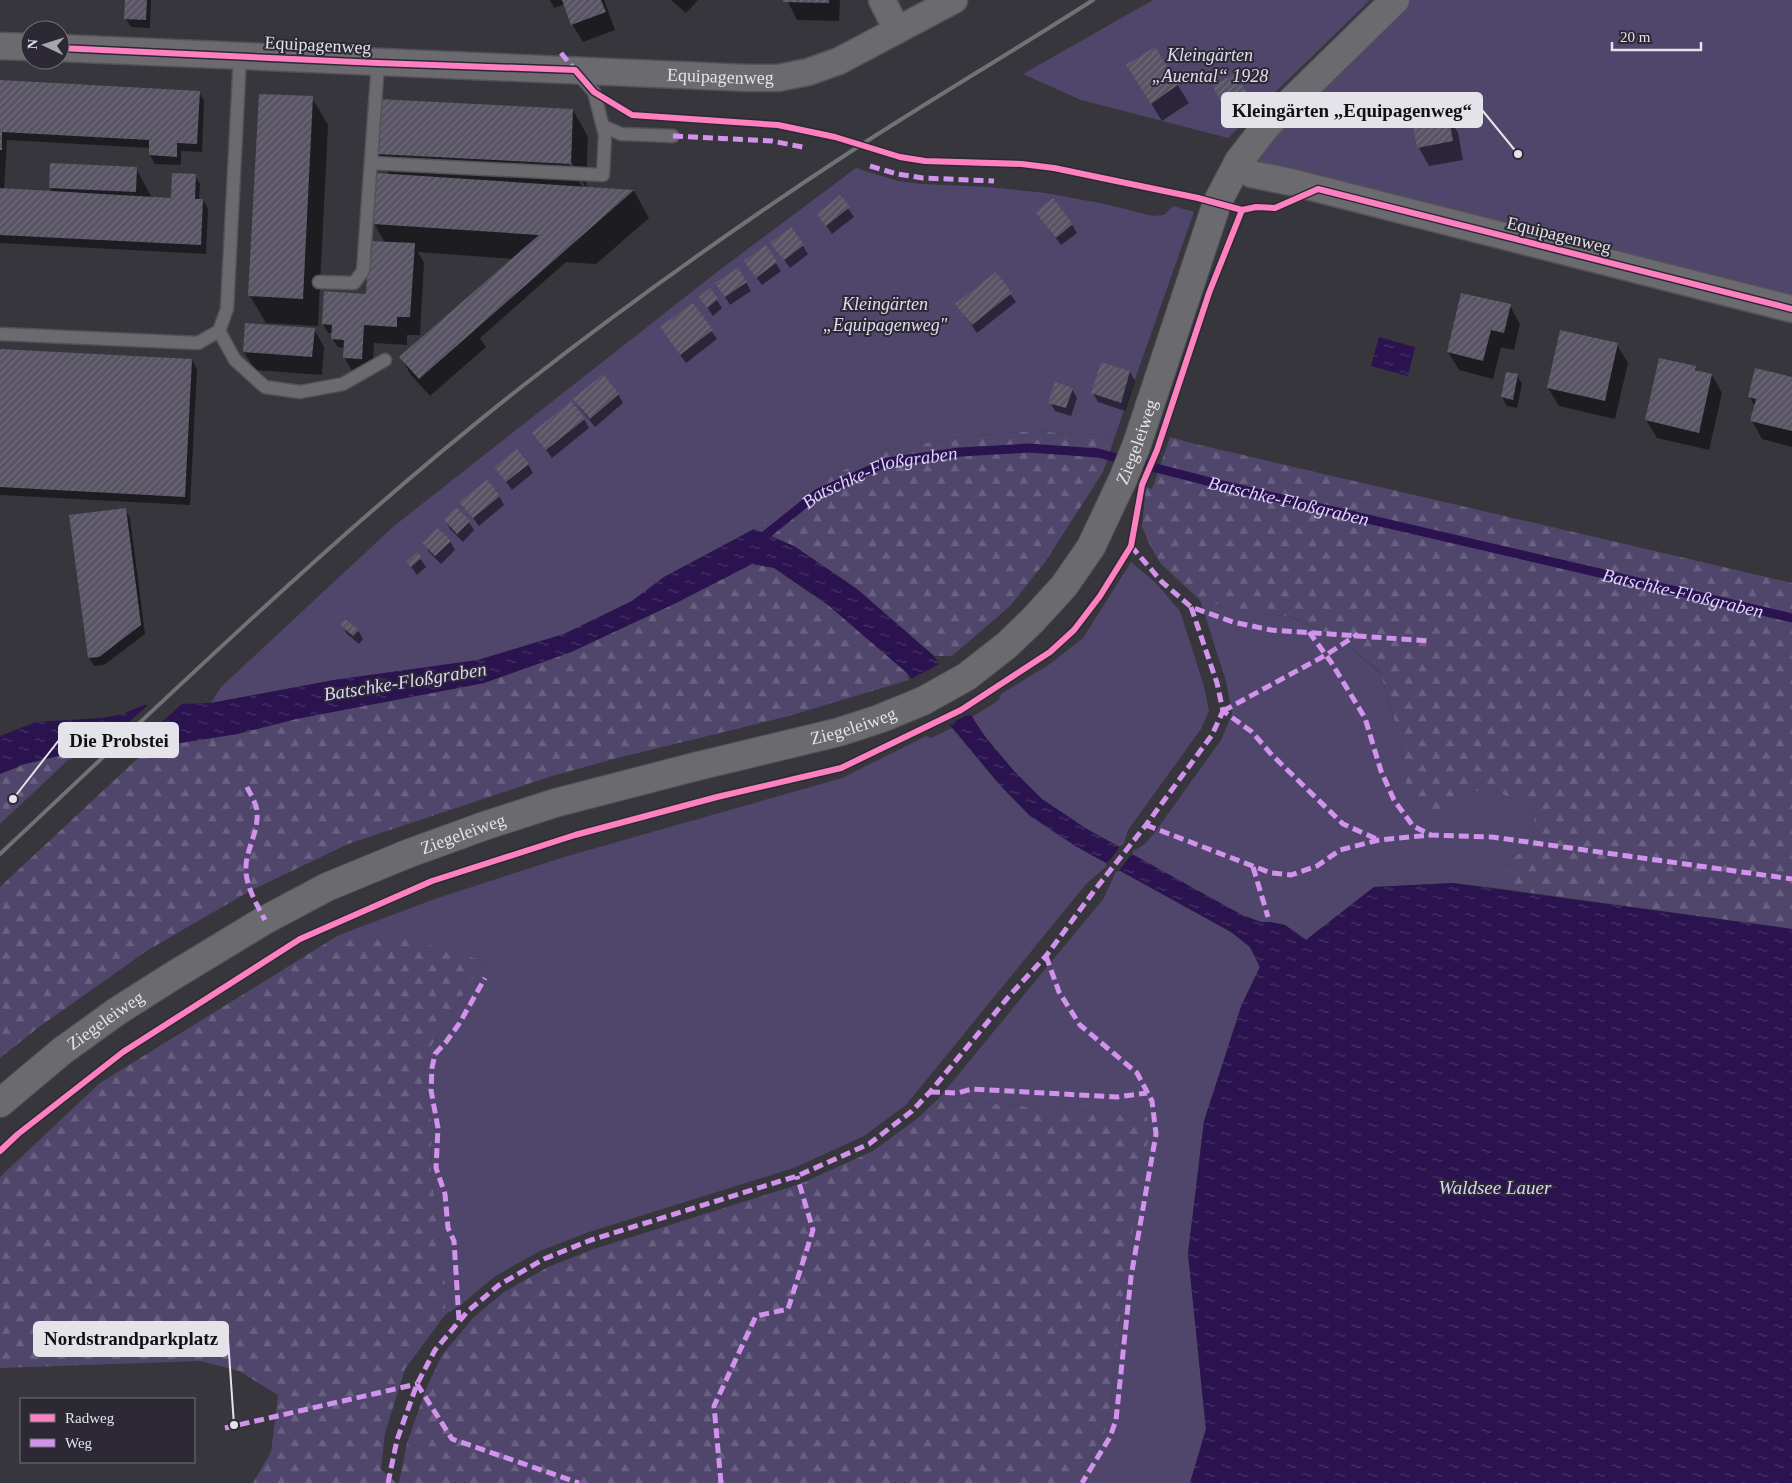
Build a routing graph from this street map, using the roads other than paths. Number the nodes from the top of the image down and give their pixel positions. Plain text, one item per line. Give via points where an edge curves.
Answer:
1 (882, 0) edge
2 (954, 0) edge
3 (1395, 0) edge
4 (897, 30) junction
5 (0, 46) edge
6 (20, 47) edge
7 (70, 48) edge
8 (240, 56) junction
9 (378, 63) junction
10 (575, 70) junction
11 (603, 126) junction
12 (673, 136) dead end
13 (1239, 161) junction
14 (371, 164) junction
15 (319, 282) dead end
16 (1792, 309) edge
17 (219, 331) junction
18 (0, 334) edge
19 (385, 360) dead end
20 (0, 1103) edge

1 - 4 street
2 - 4 street, Equipagenweg
3 - 13 main road, Ziegeleiweg via 1267,125
4 - 10 street, Equipagenweg via 839,61 778,78
5 - 6 street
7 - 8 street, Equipagenweg
8 - 9 street, Equipagenweg
8 - 17 lane via 227,309
9 - 10 street, Equipagenweg
9 - 14 lane
10 - 11 lane via 594,92
11 - 12 lane via 622,134
11 - 14 lane via 606,135 603,175
13 - 16 street, Equipagenweg via 1251,174
13 - 20 main road, Ziegeleiweg via 1217,203 1137,444 1091,547 1064,586 1032,621 966,677 879,719 839,732 555,803 416,851 327,888 265,920 124,1007 62,1051
14 - 15 lane via 363,271 354,282
17 - 18 lane via 198,342
17 - 19 lane via 235,360 265,387 300,392 343,384

